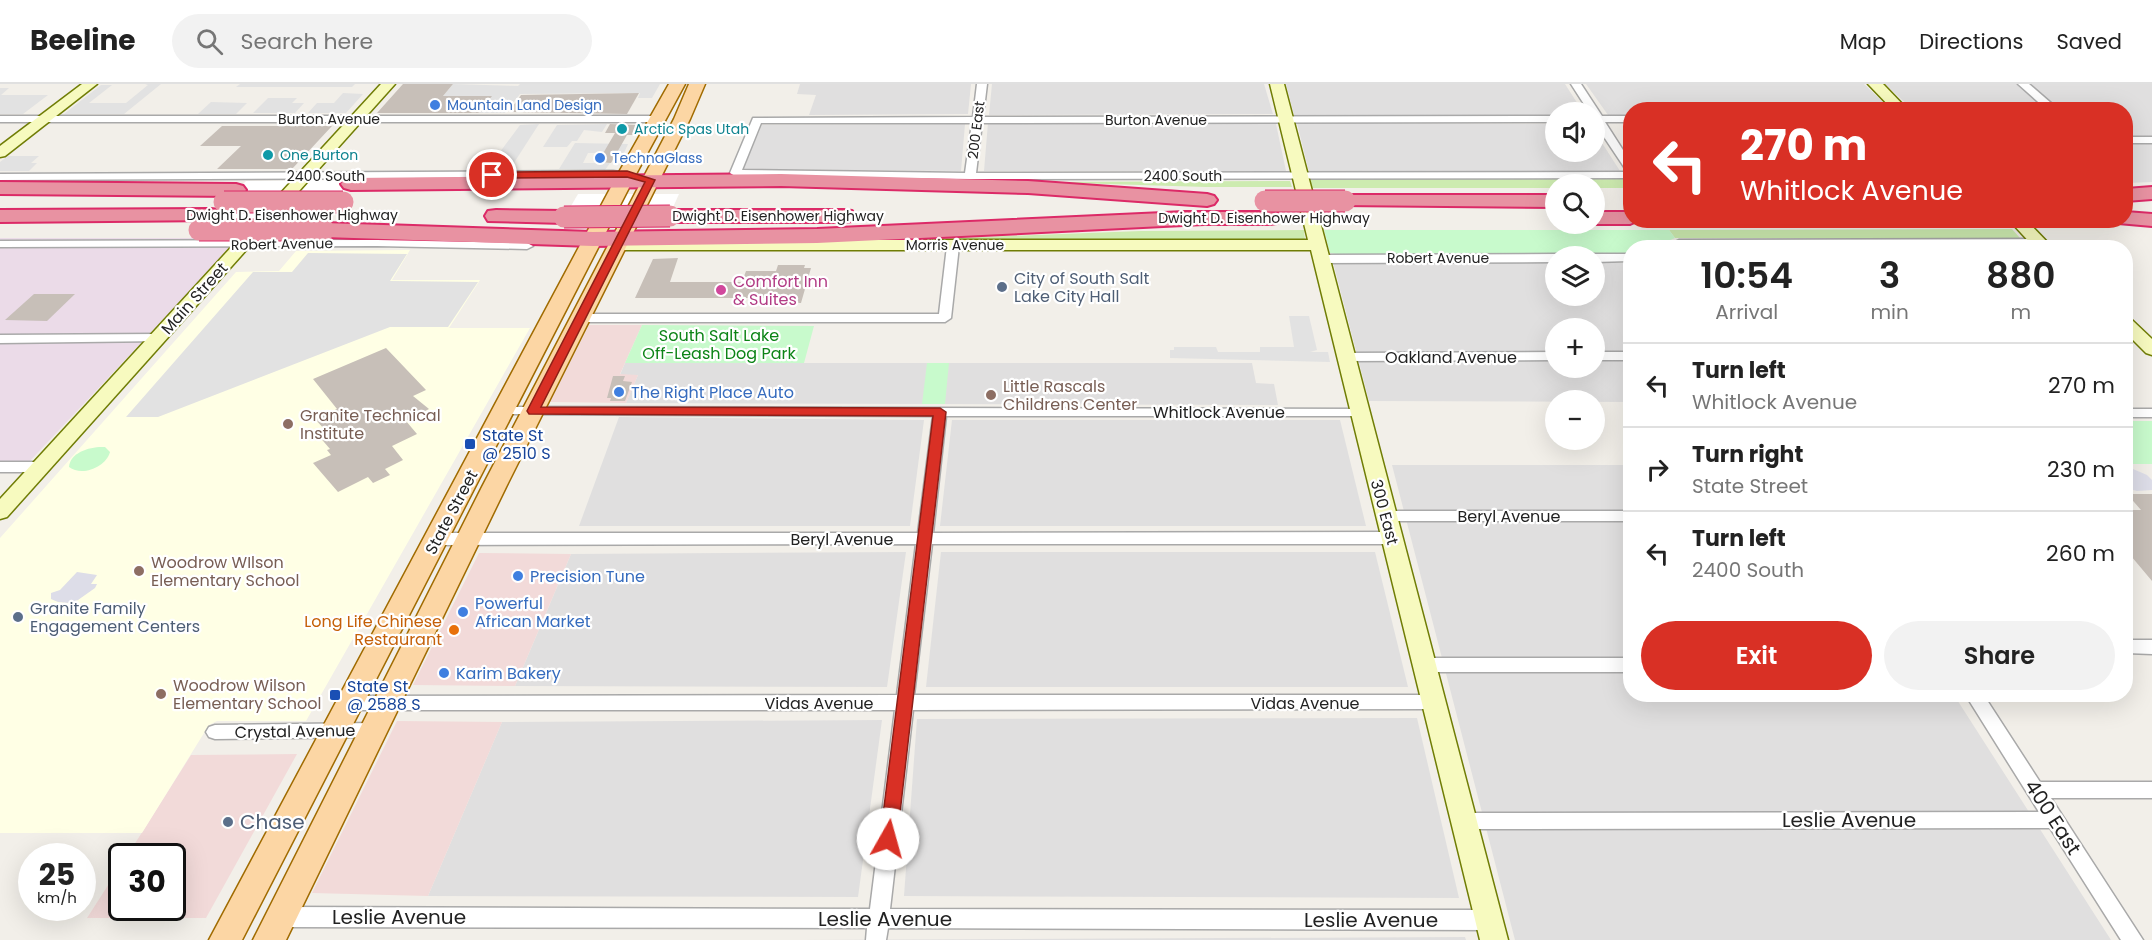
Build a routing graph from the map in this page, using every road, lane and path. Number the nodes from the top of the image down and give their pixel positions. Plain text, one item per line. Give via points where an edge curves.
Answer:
1 (90, 84) edge
2 (388, 84) edge
3 (677, 84) edge
4 (982, 84) edge
5 (1277, 84) edge
6 (1576, 84) edge
7 (1875, 84) edge
8 (2022, 84) edge
9 (693, 88) edge
10 (1587, 102) edge
11 (1893, 102) edge
12 (2044, 102) edge
13 (0, 119) edge
14 (45, 119) junction
15 (356, 119) junction
16 (658, 119) junction
17 (1286, 119) junction
18 (1545, 119) edge
19 (1605, 119) edge
20 (1623, 119) edge
21 (978, 120) junction
22 (1605, 131) edge
23 (2133, 140) edge
24 (2152, 140) edge
25 (0, 153) edge
26 (1623, 158) edge
27 (735, 173) joint
28 (1623, 175) edge
29 (970, 176) junction
30 (1300, 176) junction
31 (0, 177) edge
32 (304, 177) junction
33 (625, 178) junction
34 (651, 180) junction
35 (0, 188) edge
36 (2152, 192) edge
37 (2133, 194) edge
38 (2133, 200) edge
39 (2152, 200) edge
40 (1545, 201) edge
41 (1605, 201) edge
42 (1623, 201) edge
43 (222, 204) junction
44 (338, 205) junction
45 (9, 209) edge
46 (1205, 209) junction
47 (1347, 209) junction
48 (568, 210) junction
49 (2152, 215) edge
50 (2133, 216) edge
51 (1545, 218) edge
52 (1605, 218) edge
53 (1623, 218) edge
54 (2133, 218) edge
55 (2152, 220) edge
56 (2025, 228) edge
57 (594, 239) junction
58 (2038, 240) edge
59 (620, 241) junction
60 (0, 244) edge
61 (244, 244) junction
62 (527, 246) dead end
63 (953, 246) junction
64 (1319, 252) junction
65 (1545, 258) edge
66 (1605, 258) edge
67 (1623, 258) edge
68 (580, 318) junction
69 (158, 338) junction
70 (0, 339) edge
71 (1545, 356) edge
72 (1605, 356) edge
73 (1623, 356) edge
74 (1346, 357) junction
75 (504, 411) junction
76 (533, 411) junction
77 (940, 412) junction
78 (1359, 412) junction
79 (2133, 413) edge
80 (2152, 413) edge
81 (0, 467) edge
82 (42, 467) junction
83 (0, 513) edge
84 (1387, 516) junction
85 (1623, 516) edge
86 (1392, 538) junction
87 (437, 539) junction
88 (468, 539) junction
89 (925, 539) junction
90 (2133, 647) edge
91 (2152, 647) edge
92 (1623, 664) edge
93 (1424, 665) junction
94 (1433, 702) junction
95 (1978, 702) edge
96 (349, 703) junction
97 (906, 703) junction
98 (381, 716) junction
99 (336, 729) junction
100 (215, 732) dead end
101 (2035, 790) junction
102 (2152, 790) edge
103 (2054, 820) junction
104 (1464, 821) junction
105 (878, 919) junction
106 (275, 929) edge
107 (1492, 930) edge
108 (225, 940) edge
109 (876, 940) edge
110 (2133, 940) edge

1 - 14 street
2 - 15 street, Main Street
3 - 16 main road, State Street
4 - 21 street, 200 East
5 - 17 street, 300 East
6 - 10 street
7 - 11 street
8 - 12 street
9 - 34 main road, State Street
13 - 14 street, Burton Avenue
14 - 15 street, Burton Avenue
14 - 25 street
15 - 16 street, Burton Avenue
15 - 32 street, Main Street
16 - 33 main road, State Street
17 - 18 street, Burton Avenue
17 - 21 street, Burton Avenue
17 - 30 street, 300 East
19 - 20 street
21 - 27 street, Burton Avenue via 757,120
21 - 29 street, 200 East
22 - 26 street
23 - 24 street
27 - 29 street, 2400 South
28 - 30 street, 2400 South
29 - 30 street, 2400 South
30 - 64 street, 300 East
31 - 32 street, 2400 South
32 - 33 street, 2400 South
32 - 61 street, Main Street
33 - 34 highway
33 - 44 highway
33 - 57 main road, State Street
34 - 46 highway via 1017,187
34 - 59 main road, State Street
35 - 45 highway
36 - 37 highway
38 - 39 highway
40 - 47 highway, Dwight D. Eisenhower Highway
41 - 42 highway
43 - 44 highway, bridge
43 - 44 highway, Dwight D. Eisenhower Highway, bridge
43 - 45 highway
43 - 45 highway, Dwight D. Eisenhower Highway
43 - 45 highway via 177,189
44 - 48 highway, Dwight D. Eisenhower Highway
44 - 48 highway, Dwight D. Eisenhower Highway via 525,203
44 - 57 highway via 425,231
46 - 47 highway, Dwight D. Eisenhower Highway
46 - 48 highway, Dwight D. Eisenhower Highway, bridge
46 - 59 highway via 817,236
47 - 51 highway, Dwight D. Eisenhower Highway
49 - 50 highway
52 - 53 highway
54 - 55 highway
56 - 58 street
57 - 59 highway
57 - 75 main road, State Street
59 - 63 street, Morris Avenue
59 - 68 main road, State Street
60 - 61 street, Robert Avenue
61 - 62 street, Robert Avenue
61 - 69 street, Main Street
63 - 64 street, Morris Avenue
63 - 68 street via 945,318
64 - 65 street, Robert Avenue
64 - 74 street, 300 East
66 - 67 street
68 - 76 main road, State Street
69 - 70 street
69 - 82 street, Main Street
71 - 74 street, Oakland Avenue
72 - 73 street
74 - 78 street, 300 East
75 - 76 street, Whitlock Avenue
75 - 87 main road, State Street
76 - 77 street, Whitlock Avenue
76 - 88 main road, State Street
77 - 78 street, Whitlock Avenue
77 - 89 street
78 - 84 street, 300 East
79 - 80 street
81 - 82 street
82 - 83 street, Main Street
84 - 85 street, Beryl Avenue
84 - 86 street, 300 East
86 - 89 street, Beryl Avenue
86 - 93 street, 300 East
87 - 88 street, Beryl Avenue
87 - 96 main road, State Street
88 - 89 street, Beryl Avenue
88 - 98 main road, State Street
89 - 97 street
90 - 91 street
92 - 93 street
93 - 94 street, 300 East
94 - 97 street, Vidas Avenue
94 - 104 street, 300 East
95 - 101 street, 400 East
96 - 98 street, Vidas Avenue
96 - 99 main road, State Street
97 - 98 street, Vidas Avenue
97 - 105 street
98 - 99 street, Crystal Avenue
98 - 106 main road, State Street
99 - 100 street, Crystal Avenue
99 - 108 main road, State Street
101 - 102 street
101 - 103 street, 400 East
103 - 104 street, Leslie Avenue
103 - 110 street, 400 East
104 - 107 street, 300 East
105 - 106 street, Leslie Avenue
105 - 107 street, Leslie Avenue
105 - 109 street

